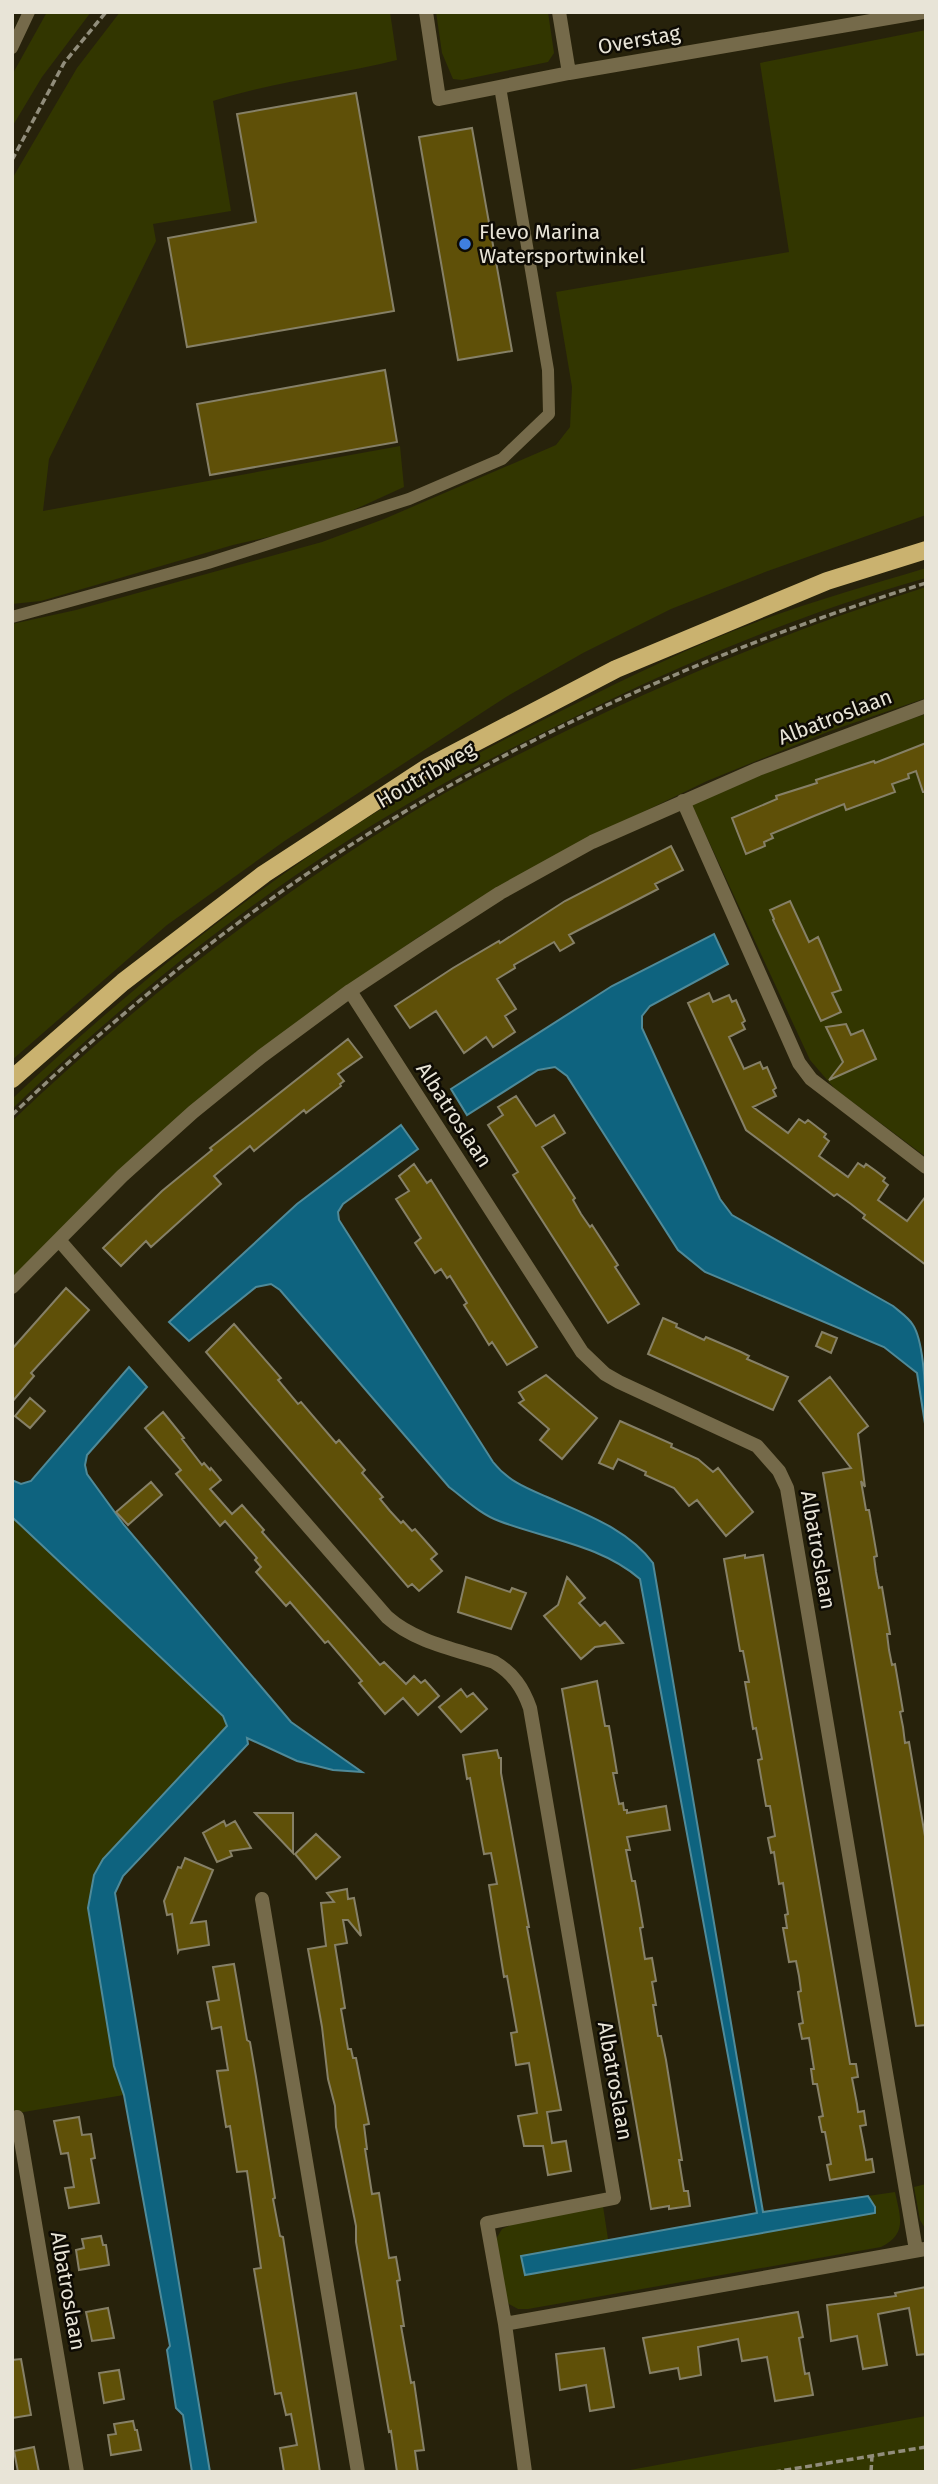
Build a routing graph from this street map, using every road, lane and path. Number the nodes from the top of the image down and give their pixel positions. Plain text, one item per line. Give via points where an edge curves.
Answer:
1 (29, 12) edge
2 (106, 12) edge
3 (426, 12) edge
4 (559, 12) edge
5 (922, 12) edge
6 (12, 48) edge
7 (569, 73) junction
8 (500, 87) junction
9 (12, 160) edge
10 (926, 550) edge
11 (926, 583) edge
12 (12, 617) edge
13 (926, 706) edge
14 (683, 801) junction
15 (350, 991) junction
16 (12, 1079) edge
17 (12, 1115) edge
18 (926, 1167) edge
19 (59, 1240) junction
20 (12, 1287) edge
21 (262, 1899) dead end
22 (17, 2118) dead end
23 (921, 2249) edge
24 (505, 2324) junction
25 (926, 2447) edge
26 (872, 2456) junction
27 (77, 2472) edge
28 (358, 2472) edge
29 (525, 2472) edge
30 (774, 2472) edge
31 (871, 2472) edge

1 - 6 lane
2 - 9 path via 64,63
3 - 8 street, Overstag via 439,99
4 - 7 street
5 - 7 street, Overstag
7 - 8 street, Overstag
8 - 12 lane via 548,370 549,414 502,458 410,499 208,563
10 - 16 main road, Houtribweg via 827,580 616,668 428,767 264,874 123,982
11 - 17 path, Houtribweg via 730,651 649,686 410,808 267,902 197,955 107,1028
13 - 14 street, Albatroslaan
14 - 15 street, Albatroslaan via 592,842 500,893
14 - 18 street via 800,1063 811,1079
15 - 19 street, Albatroslaan via 193,1112
15 - 23 street, Albatroslaan via 582,1352 619,1382 757,1446 779,1471 787,1489
19 - 20 street, Albatroslaan
19 - 24 street, Albatroslaan via 387,1618 413,1635 494,1662 506,1669 525,1693 614,2198 487,2223
21 - 28 street
22 - 27 street, Albatroslaan
23 - 24 street, Albatroslaan
24 - 29 street, Albatroslaan
25 - 26 path
26 - 30 path
26 - 31 path

